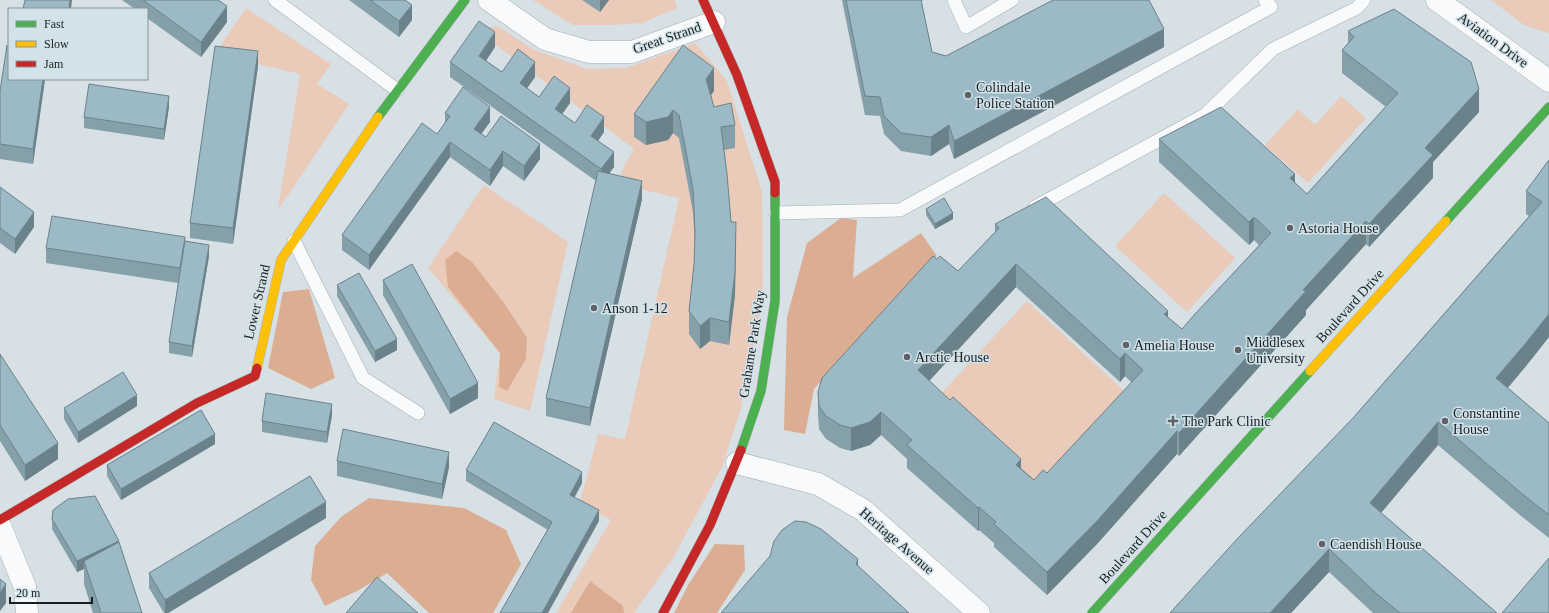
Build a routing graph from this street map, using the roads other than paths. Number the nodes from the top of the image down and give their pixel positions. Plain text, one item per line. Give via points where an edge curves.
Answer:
1 (276, 0) edge
2 (465, 0) edge
3 (489, 0) edge
4 (703, 0) edge
5 (954, 0) edge
6 (1012, 0) edge
7 (1265, 0) edge
8 (1364, 0) edge
9 (1437, 0) edge
10 (714, 22) junction
11 (1549, 80) edge
12 (397, 90) junction
13 (1549, 107) edge
14 (776, 213) junction
15 (1025, 213) edge
16 (294, 241) junction
17 (418, 413) dead end
18 (737, 463) junction
19 (0, 520) edge
20 (0, 526) edge
21 (27, 613) edge
22 (663, 613) edge
23 (979, 613) edge
24 (1092, 613) edge

1 - 12 lane
2 - 12 street, Lower Strand
3 - 10 street, Great Strand via 545,39 589,52 632,52
4 - 10 street, Grahame Park Way
5 - 6 lane via 966,27
7 - 14 lane via 1271,7 900,210
8 - 15 lane via 1357,8 1273,49 1205,115
9 - 11 street, Aviation Drive
10 - 14 street, Grahame Park Way via 737,75 775,182
12 - 16 street, Lower Strand
13 - 24 street, Boulevard Drive
14 - 18 street, Grahame Park Way via 775,301 761,391
16 - 17 lane via 363,378
16 - 19 street, Lower Strand via 281,260 255,376 197,403
18 - 22 street, Grahame Park Way via 710,525
18 - 23 street, Heritage Avenue via 818,484 863,510
20 - 21 street via 24,586

